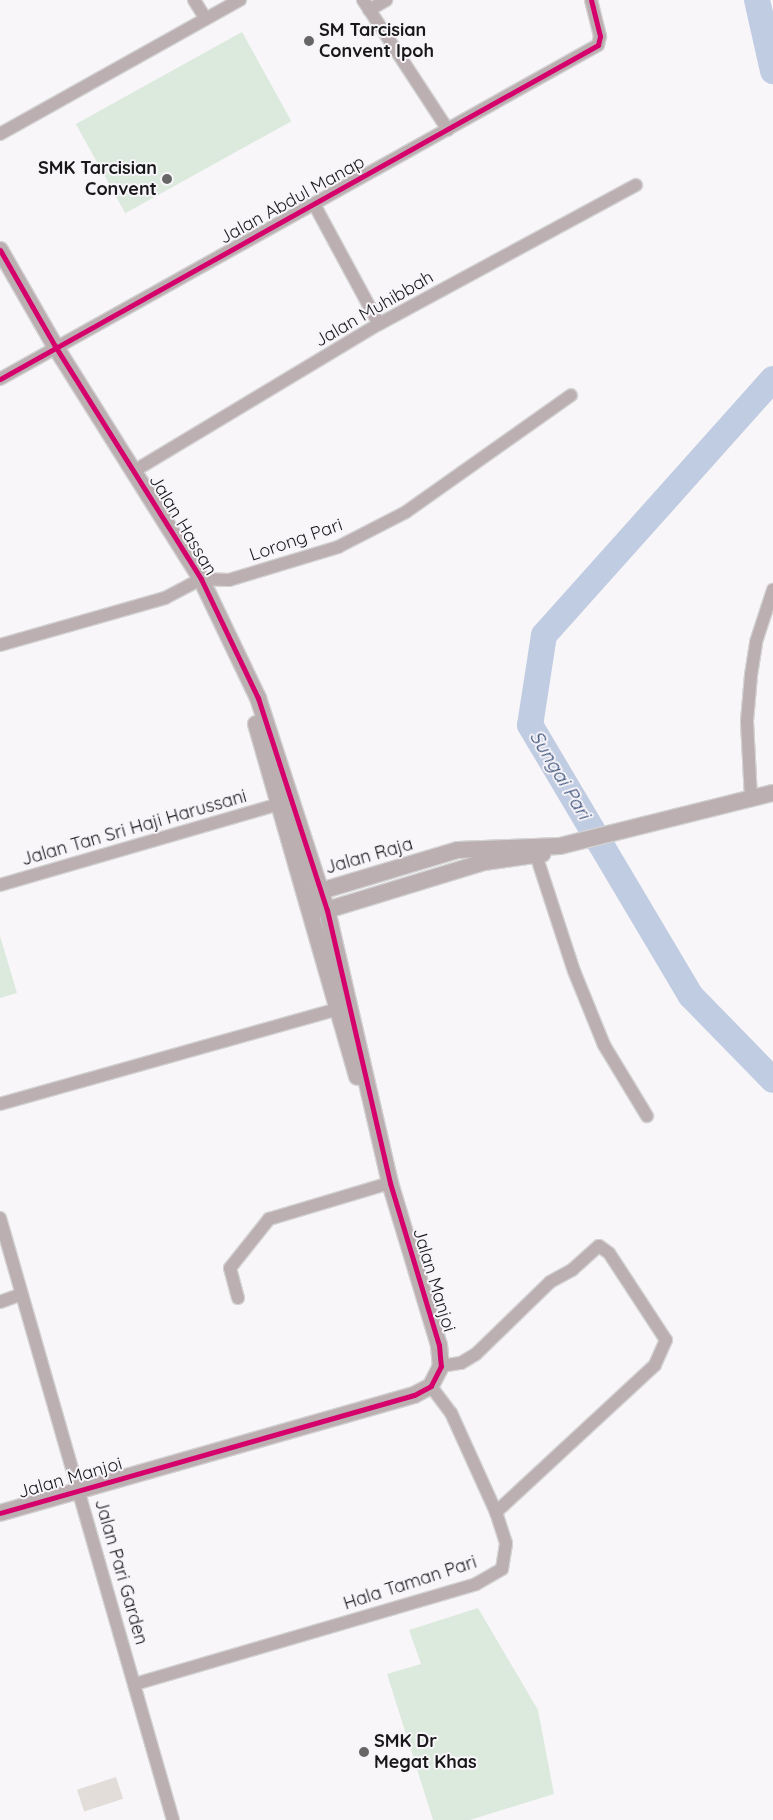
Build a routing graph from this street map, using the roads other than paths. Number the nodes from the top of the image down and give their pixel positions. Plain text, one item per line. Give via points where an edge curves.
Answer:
1 (194, 0) edge
2 (240, 0) edge
3 (386, 0) edge
4 (591, 0) edge
5 (366, 5) edge
6 (206, 19) junction
7 (448, 130) junction
8 (0, 134) edge
9 (636, 185) dead end
10 (314, 204) junction
11 (0, 250) edge
12 (379, 324) junction
13 (55, 346) junction
14 (0, 380) edge
15 (572, 395) dead end
16 (134, 471) junction
17 (201, 579) junction
18 (773, 590) edge
19 (0, 645) edge
20 (773, 792) edge
21 (751, 798) junction
22 (286, 801) junction
23 (560, 846) junction
24 (536, 855) junction
25 (0, 885) edge
26 (321, 891) junction
27 (308, 906) junction
28 (327, 910) junction
29 (338, 1009) junction
30 (0, 1104) edge
31 (646, 1116) dead end
32 (390, 1182) junction
33 (0, 1218) edge
34 (22, 1294) junction
35 (238, 1298) dead end
36 (0, 1302) edge
37 (442, 1366) junction
38 (431, 1386) junction
39 (78, 1489) junction
40 (496, 1512) junction
41 (0, 1513) edge
42 (135, 1684) junction
43 (174, 1820) edge

1 - 6 street
2 - 6 street
3 - 5 street
4 - 7 street, Jalan Abdul Manap via 600,36 598,45
5 - 7 street
6 - 8 street
7 - 10 street, Jalan Abdul Manap
9 - 12 street, Jalan Muhibbah
10 - 12 street
10 - 13 street, Jalan Abdul Manap
11 - 13 street, Jalan Hassan
12 - 16 street, Jalan Muhibbah
13 - 14 street, Jalan Abdul Manap
13 - 16 street, Jalan Hassan
15 - 17 street, Lorong Pari via 406,512 338,547 228,580
16 - 17 street, Jalan Hassan
17 - 19 street, Lorong Pari via 165,598
17 - 22 street, Jalan Hassan via 230,637 252,692 258,698
18 - 21 street via 756,642 751,675 747,721
20 - 21 street, Jalan Raja
21 - 23 street, Jalan Raja
22 - 25 street, Jalan Tan Sri Haji Harussani
22 - 26 street, Jalan Hassan
22 - 27 street, Jalan Hassan
23 - 24 street, Jalan Raja
23 - 26 street, Jalan Raja via 458,850
24 - 28 street, Jalan Raja via 484,862
24 - 31 street via 574,971 604,1045
26 - 27 street, Jalan Raja
26 - 28 street, Jalan Manjoi
27 - 28 street, Jalan Raja
27 - 29 street, Jalan Manjoi
28 - 32 street, Jalan Manjoi
29 - 30 street
29 - 32 street, Jalan Manjoi via 385,1176
32 - 35 street via 269,1219 230,1268
32 - 37 street, Jalan Manjoi via 440,1345
33 - 34 street, Jalan Pari Garden
34 - 36 street
34 - 39 street, Jalan Pari Garden
37 - 38 street
37 - 40 street via 461,1363 476,1354 550,1282 572,1270 599,1246 610,1254 666,1340 655,1365
38 - 39 street, Jalan Manjoi via 414,1395
38 - 40 street, Hala Taman Pari via 451,1413
39 - 41 street, Jalan Manjoi
39 - 42 street, Jalan Pari Garden
40 - 42 street, Hala Taman Pari via 506,1543 502,1569 476,1584
42 - 43 street, Jalan Pari Garden

